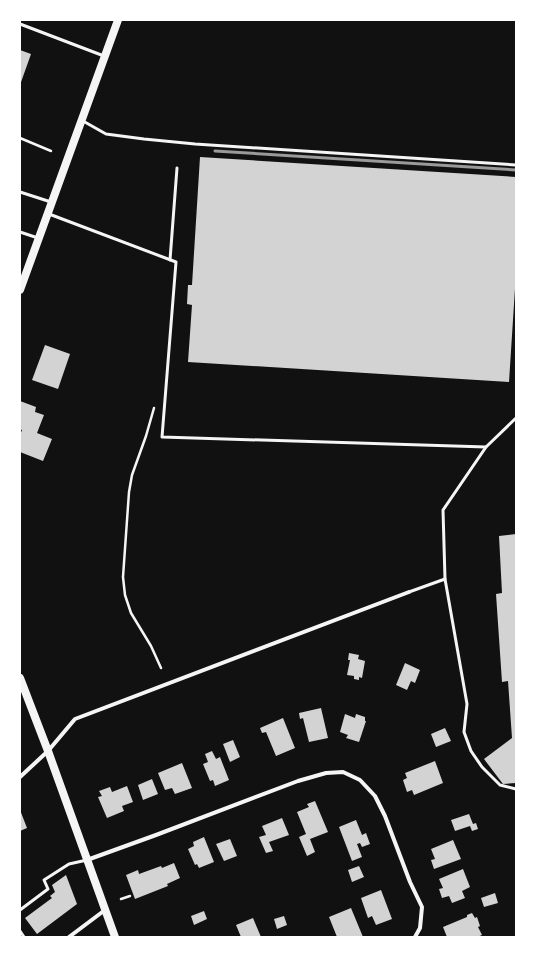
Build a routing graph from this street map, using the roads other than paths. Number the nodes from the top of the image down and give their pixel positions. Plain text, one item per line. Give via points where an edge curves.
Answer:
1 (118, 20) edge
2 (20, 24) edge
3 (104, 56) junction
4 (81, 120) junction
5 (516, 165) edge
6 (177, 168) dead end
7 (20, 192) edge
8 (51, 202) junction
9 (47, 213) junction
10 (20, 232) edge
11 (38, 238) junction
12 (170, 260) junction
13 (20, 290) edge
14 (516, 418) edge
15 (486, 446) junction
16 (444, 579) junction
17 (409, 592) joint
18 (20, 678) edge
19 (48, 751) junction
20 (20, 777) edge
21 (516, 789) edge
22 (87, 860) junction
23 (20, 910) edge
24 (105, 910) junction
25 (20, 931) edge
26 (24, 937) edge
27 (68, 937) edge
28 (116, 937) edge
29 (415, 937) edge

1 - 3 main road
2 - 3 lane
3 - 4 main road
4 - 5 lane via 106,134 144,139
4 - 8 main road
6 - 12 lane
7 - 8 lane
8 - 9 main road
9 - 11 main road
9 - 12 lane
10 - 11 lane
11 - 13 main road
12 - 15 lane via 176,262 162,437
14 - 15 lane
15 - 16 lane via 443,510
16 - 17 lane
16 - 21 lane via 467,704 464,732 471,751 482,768 500,785
17 - 19 street via 75,719
18 - 19 main road
19 - 20 street
19 - 22 main road
22 - 23 lane via 69,864 44,880 48,889
22 - 24 main road
22 - 29 street via 298,781 326,773 343,772 360,780 375,796 385,816 422,907 420,928
24 - 27 street
24 - 28 main road
25 - 26 lane

